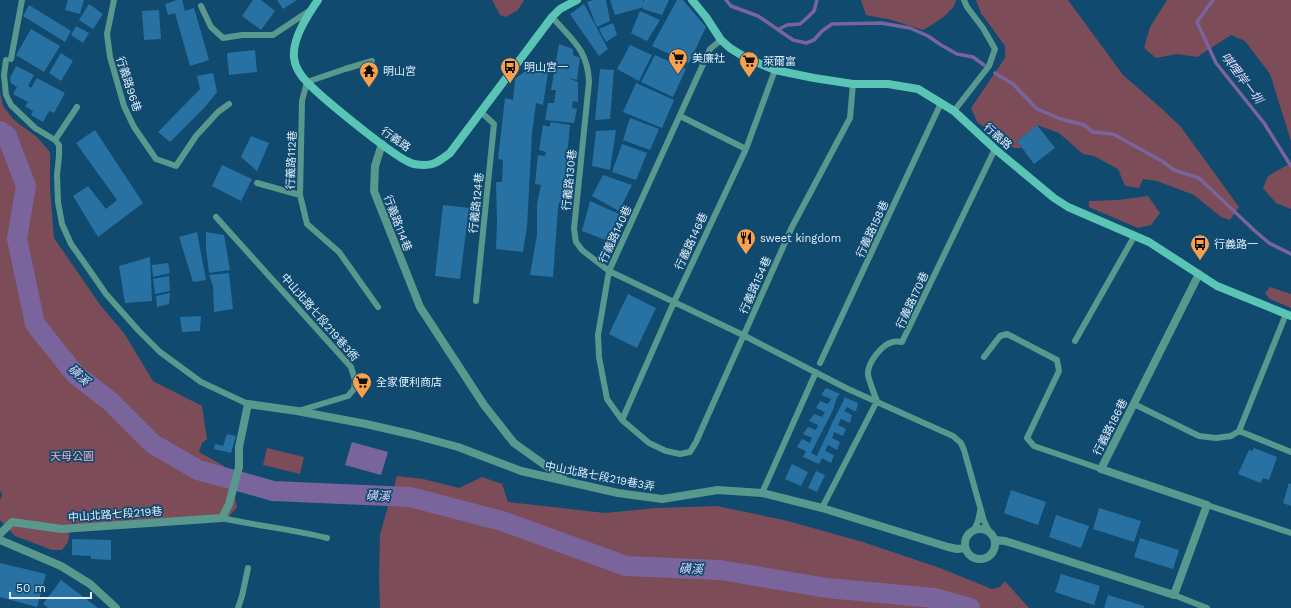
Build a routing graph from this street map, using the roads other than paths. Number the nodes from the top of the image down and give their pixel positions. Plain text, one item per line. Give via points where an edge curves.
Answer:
1 (22, 0) edge
2 (114, 0) edge
3 (318, 0) edge
4 (577, 0) edge
5 (692, 0) edge
6 (964, 0) edge
7 (201, 6) dead end
8 (311, 10) junction
9 (552, 17) junction
10 (721, 40) junction
11 (372, 61) dead end
12 (775, 70) junction
13 (307, 82) junction
14 (853, 84) junction
15 (941, 103) junction
16 (229, 104) dead end
17 (77, 107) dead end
18 (954, 111) junction
19 (481, 112) junction
20 (680, 116) junction
21 (55, 140) junction
22 (382, 144) junction
23 (746, 149) junction
24 (995, 149) junction
25 (257, 183) dead end
26 (300, 195) junction
27 (216, 217) dead end
28 (1135, 235) junction
29 (609, 271) junction
30 (1199, 274) junction
31 (476, 301) dead end
32 (674, 302) junction
33 (378, 307) dead end
34 (1288, 315) edge
35 (743, 335) junction
36 (1075, 341) dead end
37 (984, 357) dead end
38 (820, 363) dead end
39 (816, 372) junction
40 (877, 401) junction
41 (248, 404) junction
42 (1134, 404) junction
43 (297, 411) junction
44 (622, 420) junction
45 (1239, 431) junction
46 (690, 452) joint
47 (1291, 452) edge
48 (1101, 469) junction
49 (567, 481) junction
50 (762, 493) junction
51 (1207, 505) junction
52 (822, 508) junction
53 (981, 509) junction
54 (222, 518) junction
55 (974, 530) junction
56 (989, 531) junction
57 (1291, 533) edge
58 (0, 534) edge
59 (327, 538) dead end
60 (966, 538) junction
61 (0, 540) edge
62 (995, 540) junction
63 (1018, 545) junction
64 (948, 547) junction
65 (965, 548) junction
66 (994, 551) junction
67 (248, 568) dead end
68 (1174, 595) junction
69 (116, 608) edge
70 (238, 608) edge
71 (1207, 608) edge

1 - 21 lane via 4,75 6,95 11,106 35,128
2 - 16 lane, 行義路96巷 via 107,34 110,57 124,106 134,127 156,159 176,166 196,136
3 - 8 street, 行義路
4 - 9 street, 行義路 via 560,9
5 - 10 street, 行義路
6 - 18 lane via 995,49 990,66
7 - 8 lane via 211,27 223,38 242,34 273,34
8 - 13 street, 行義路 via 294,48 294,60
9 - 19 street, 行義路
9 - 29 lane, 行義路130巷 via 578,46 589,69 574,229 576,242 582,250
10 - 12 street, 行義路 via 746,58
10 - 20 lane, 行義路140巷 via 710,49
11 - 13 lane
12 - 14 street, 行義路
12 - 23 lane, 行義路146巷
13 - 22 street, 行義路
13 - 26 lane, 行義路112巷 via 302,101
14 - 15 street, 行義路 via 888,84 918,89
14 - 35 lane, 行義路154巷 via 850,118 792,227
15 - 18 street, 行義路
15 - 38 lane, 行義路158巷
17 - 21 lane
18 - 24 street, 行義路
19 - 22 street, 行義路 via 450,153 438,163 412,164
19 - 31 lane, 行義路124巷 via 494,124
20 - 23 lane
20 - 29 lane, 行義路140巷
21 - 41 lane, 中山北路七段219巷3弄 via 59,145 58,202 62,224 71,244 97,281 138,331 160,352 201,382
22 - 49 street, 行義路114巷 via 375,166 374,191 420,307 484,405 514,444
23 - 32 lane, 行義路146巷
24 - 28 street, 行義路 via 1068,207
24 - 40 lane, 行義路170巷 via 902,342 893,342 886,346 876,354 870,364 868,374
25 - 26 lane
26 - 33 lane, 行義路112巷 via 307,224 339,252
27 - 43 lane, 中山北路七段219巷3衖 via 351,367 355,380 354,389 348,396
28 - 30 street, 行義路
28 - 36 lane
29 - 32 lane, 行義路130巷
29 - 44 lane, 行義路140巷 via 598,334 599,357 607,399
30 - 34 street, 行義路 via 1217,286
30 - 42 street, 行義路186巷
32 - 35 lane, 行義路130巷
32 - 44 lane, 行義路146巷
34 - 45 lane
35 - 39 lane, 行義路130巷
35 - 46 lane, 行義路154巷
37 - 48 lane via 1000,336 1007,334 1057,360 1059,371 1027,438 1034,446
39 - 40 lane, 行義路130巷
39 - 50 lane
40 - 52 lane
40 - 53 lane, 行義路130巷 via 948,434 961,443
41 - 43 street, 中山北路七段219巷3弄
41 - 54 street via 239,447 239,466 229,504
42 - 45 lane via 1199,436 1216,438 1231,436
42 - 48 street, 行義路186巷
43 - 49 street, 中山北路七段219巷3弄 via 414,435 458,447 521,471
44 - 46 lane, 行義路140巷 via 649,443 666,451 680,454
45 - 47 lane
48 - 51 street, 行義路186巷
49 - 50 street, 中山北路七段219巷3弄 via 618,493 662,499 718,490
50 - 52 street, 中山北路七段219巷3弄
51 - 57 lane
51 - 68 street
52 - 64 street, 中山北路七段219巷3弄
53 - 55 lane
53 - 56 lane, 行義路130巷
54 - 58 street, 中山北路七段219巷 via 62,529 12,522
54 - 59 lane
55 - 56 street
55 - 60 street
56 - 62 street
60 - 64 street
60 - 65 street
61 - 69 street via 61,566 90,584
62 - 63 street
62 - 66 street
63 - 66 street via 1002,546
63 - 68 street
64 - 65 street, 中山北路七段219巷3弄
65 - 66 street via 971,557 976,559 987,558
67 - 70 lane
68 - 71 lane

